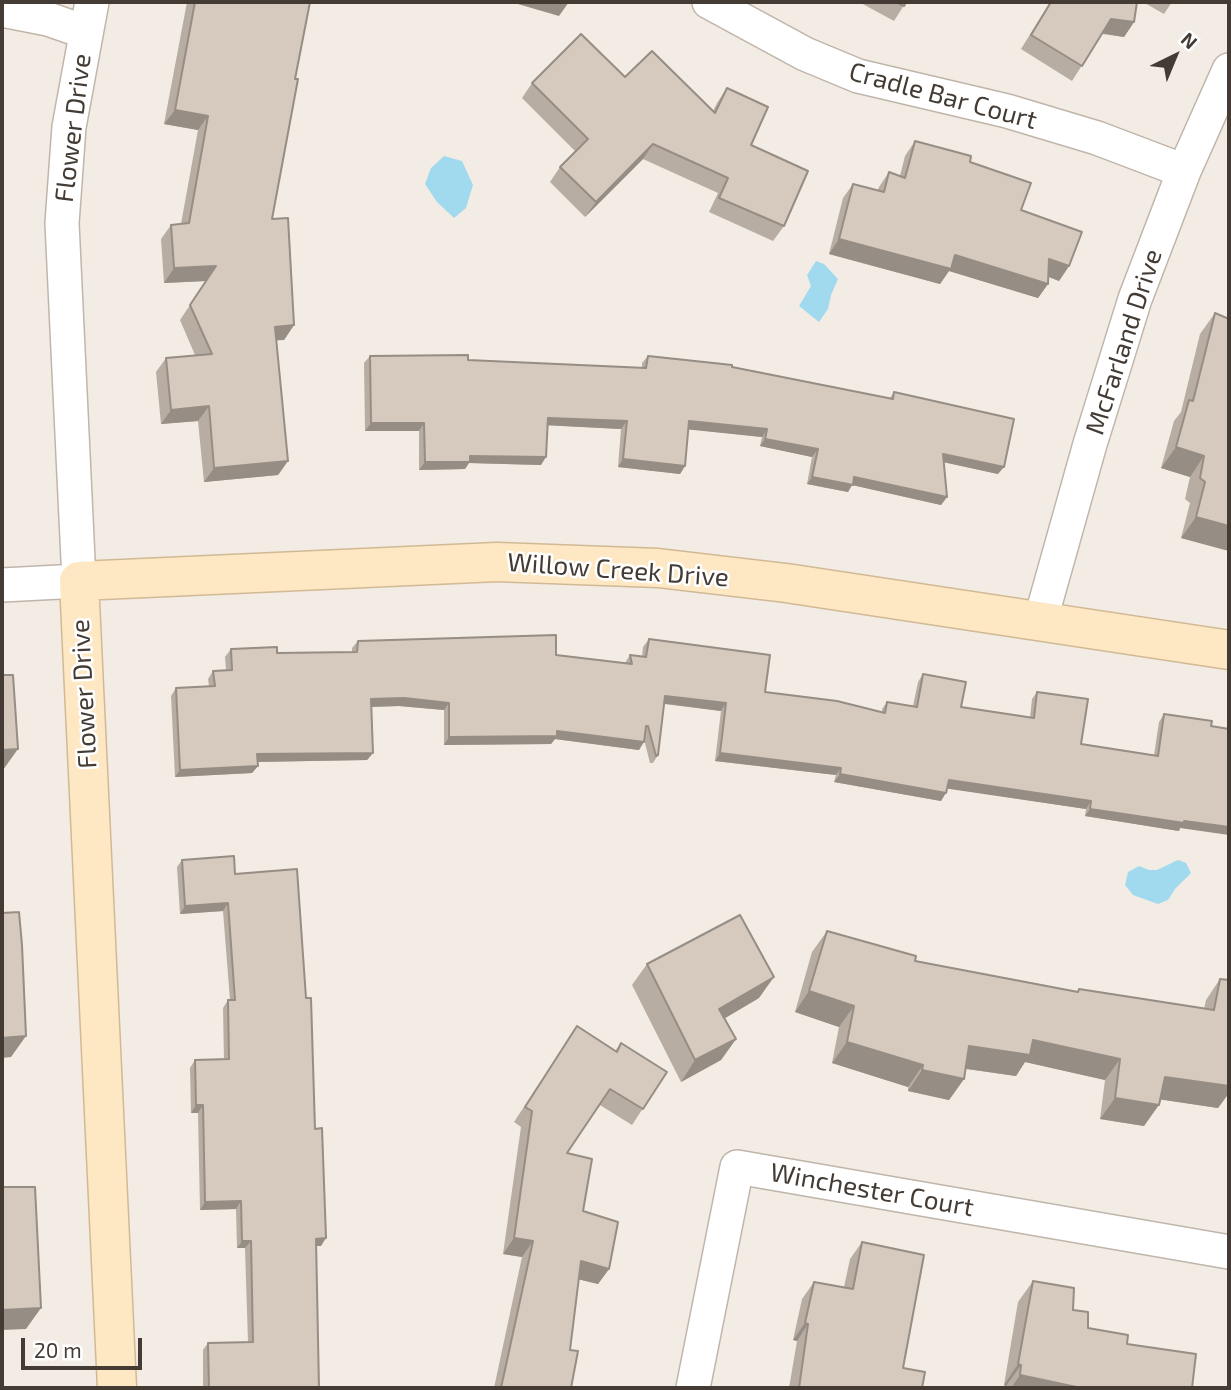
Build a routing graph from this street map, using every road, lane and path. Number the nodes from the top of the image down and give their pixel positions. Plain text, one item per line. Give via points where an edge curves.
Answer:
1 (709, 2) edge
2 (2, 10) edge
3 (89, 17) edge
4 (1229, 71) edge
5 (1184, 171) junction
6 (79, 581) junction
7 (2, 585) edge
8 (1040, 622) junction
9 (1229, 650) edge
10 (1229, 1251) edge
11 (117, 1388) edge
12 (692, 1388) edge

1 - 5 street, Cradle Bar Court via 805,54 858,76 1007,111
2 - 3 street via 48,19
3 - 6 street, Flower Drive via 69,127 62,223
4 - 5 street, McFarland Drive
5 - 8 street, McFarland Drive via 1131,312
6 - 7 street, Willow Creek Drive
6 - 8 street, Willow Creek Drive via 497,562 658,568
6 - 11 street, Flower Drive
8 - 9 street, Willow Creek Drive
10 - 12 street, Winchester Court via 737,1167

